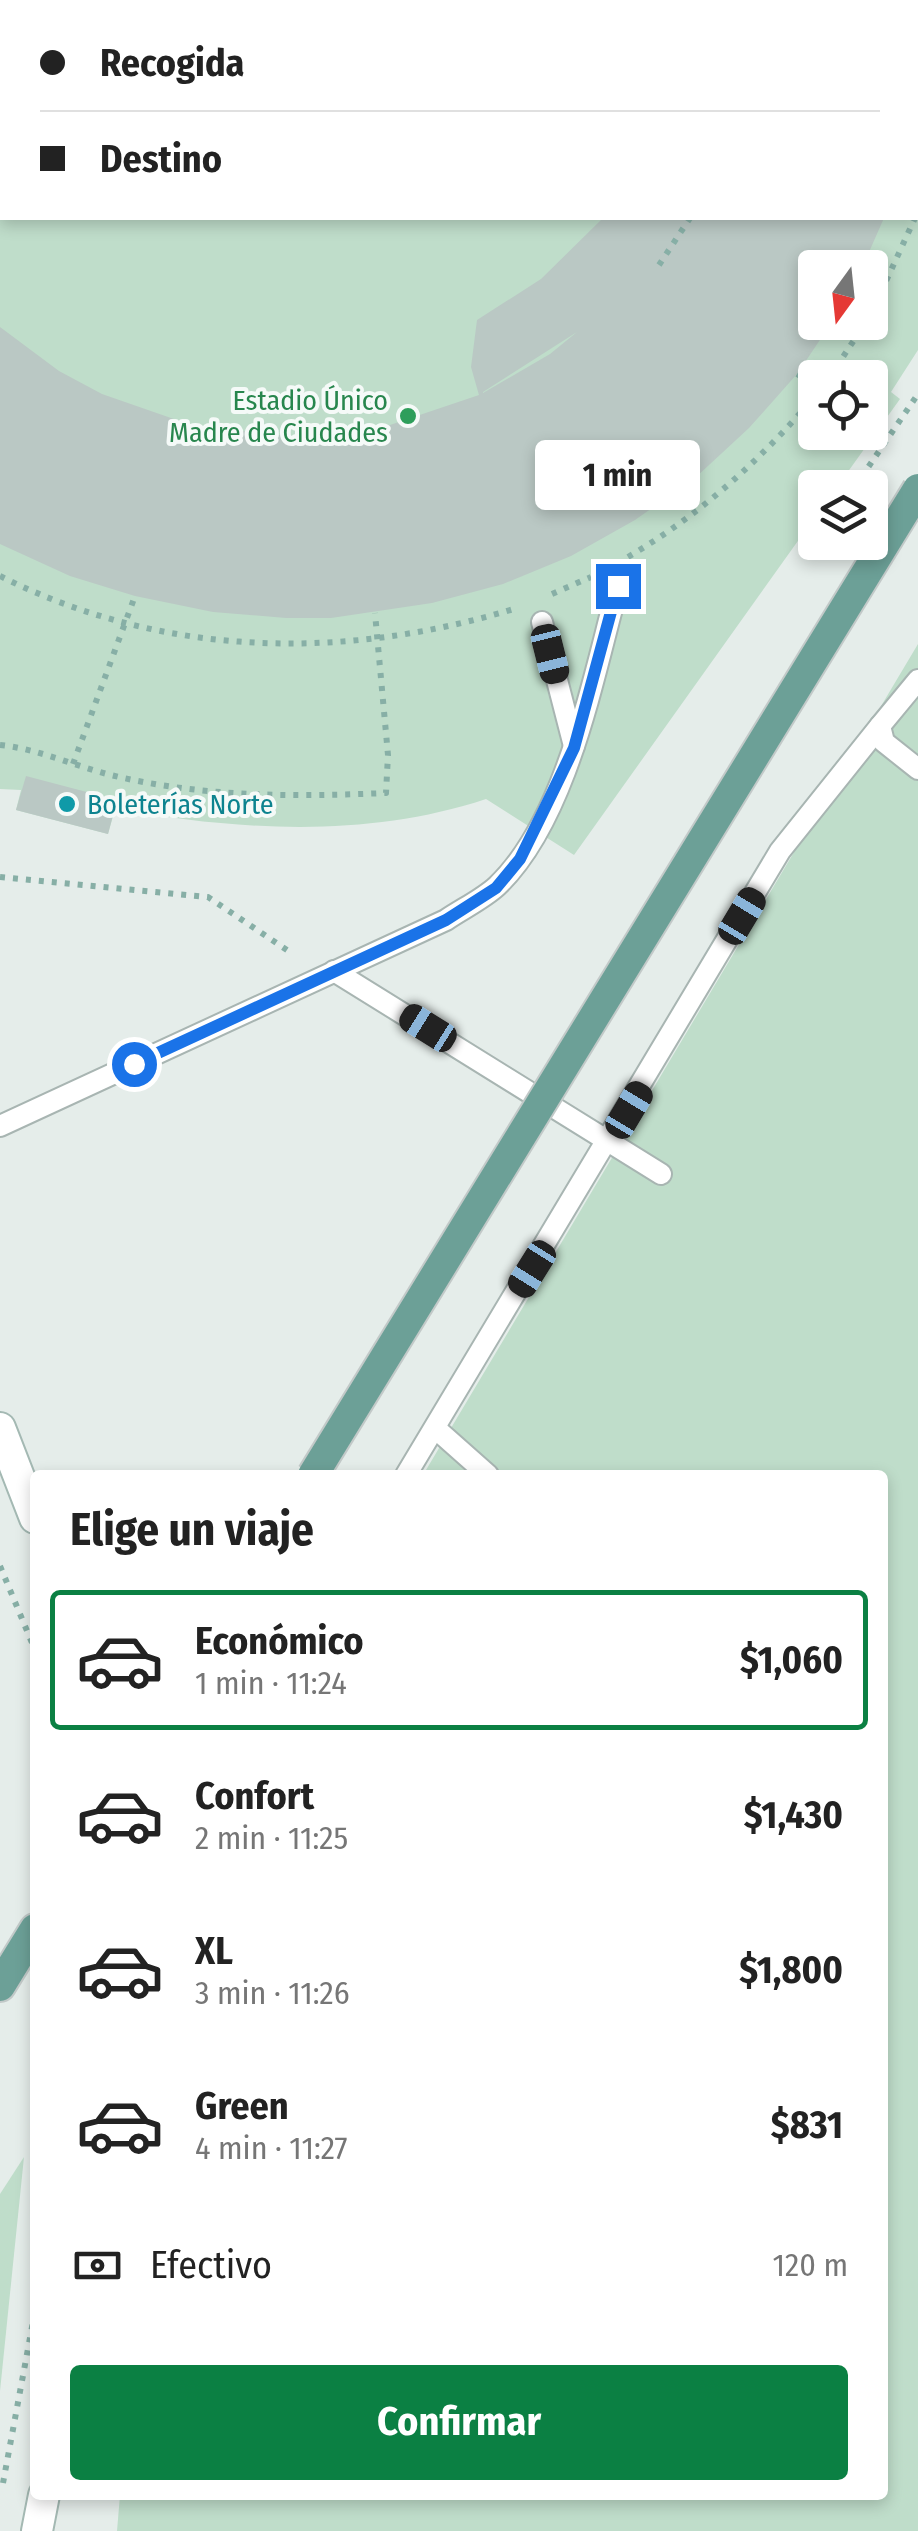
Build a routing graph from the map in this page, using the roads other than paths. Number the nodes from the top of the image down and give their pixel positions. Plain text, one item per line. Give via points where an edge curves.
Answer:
1 (918, 489) edge
2 (615, 576) road end
3 (542, 622) dead end
4 (918, 680) edge
5 (880, 726) junction
6 (574, 748) junction
7 (918, 769) edge
8 (334, 971) junction
9 (0, 1126) edge
10 (610, 1142) junction
11 (662, 1174) dead end
12 (0, 1428) edge
13 (435, 1428) junction
14 (0, 1465) edge
15 (316, 1470) edge
16 (409, 1470) edge
17 (482, 1470) edge
18 (30, 1505) edge
19 (30, 1524) edge
20 (30, 1937) edge
21 (0, 1986) edge
22 (43, 2500) edge
23 (38, 2531) edge

1 - 15 main road, bridge
2 - 6 lane
3 - 6 lane
4 - 5 lane
5 - 7 lane via 884,742
5 - 10 lane via 780,851
6 - 8 lane via 520,859 496,888 446,920
8 - 9 lane
8 - 10 lane
10 - 11 lane
10 - 13 lane
12 - 18 main road
13 - 16 lane
13 - 17 lane
14 - 19 main road
20 - 21 main road
22 - 23 main road

